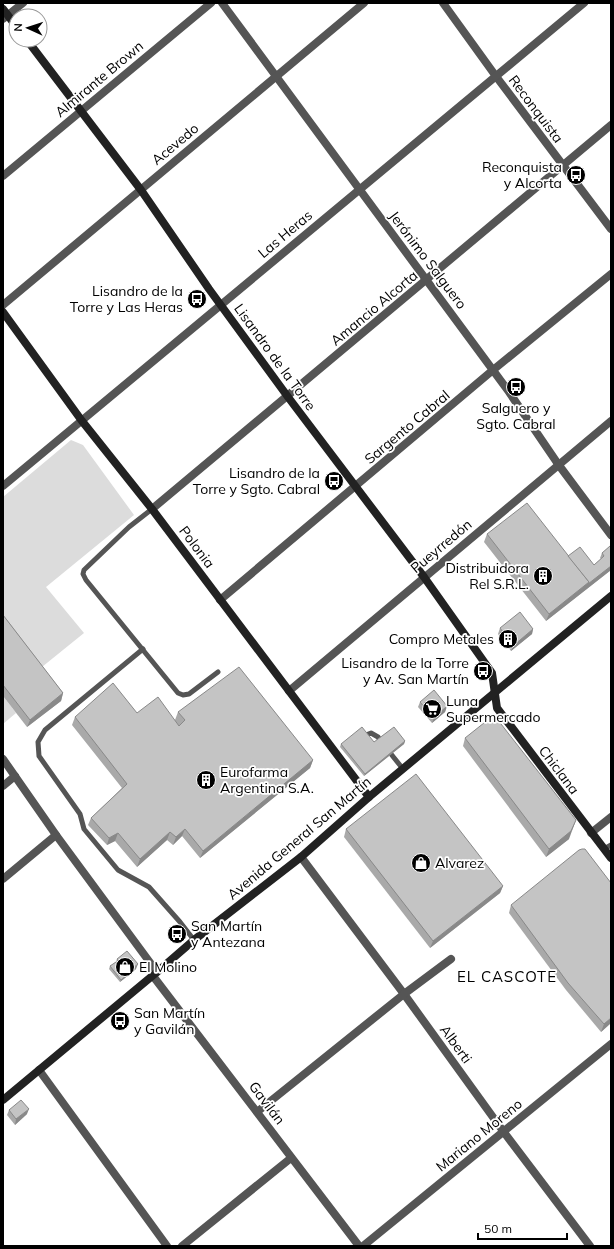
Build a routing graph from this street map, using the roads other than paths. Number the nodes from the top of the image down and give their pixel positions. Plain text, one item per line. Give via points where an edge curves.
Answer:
1 (23, 3) edge
2 (211, 3) edge
3 (222, 3) edge
4 (364, 3) edge
5 (443, 3) edge
6 (584, 3) edge
7 (5, 14) edge
8 (33, 48) edge
9 (276, 76) junction
10 (495, 76) junction
11 (81, 111) junction
12 (611, 125) edge
13 (562, 165) junction
14 (3, 176) edge
15 (359, 189) junction
16 (141, 190) junction
17 (611, 229) edge
18 (611, 274) edge
19 (427, 280) junction
20 (3, 305) edge
21 (220, 305) junction
22 (3, 312) edge
23 (493, 370) junction
24 (288, 397) junction
25 (82, 420) junction
26 (611, 421) edge
27 (558, 464) junction
28 (3, 486) edge
29 (356, 487) junction
30 (152, 509) junction
31 (611, 535) edge
32 (424, 577) junction
33 (611, 596) edge
34 (220, 600) junction
35 (143, 649) junction
36 (218, 672) dead end
37 (289, 691) junction
38 (495, 693) junction
39 (358, 739) edge
40 (3, 759) edge
41 (403, 769) junction
42 (16, 776) junction
43 (3, 786) edge
44 (369, 797) junction
45 (611, 817) edge
46 (591, 833) junction
47 (56, 835) junction
48 (607, 847) edge
49 (301, 857) junction
50 (611, 858) edge
51 (3, 879) edge
52 (194, 940) junction
53 (451, 959) dead end
54 (155, 974) junction
55 (404, 994) junction
56 (611, 1044) edge
57 (38, 1070) junction
58 (3, 1100) edge
59 (257, 1112) junction
60 (503, 1131) junction
61 (291, 1158) junction
62 (167, 1246) edge
63 (182, 1246) edge
64 (359, 1246) edge
65 (364, 1246) edge
66 (590, 1246) edge

1 - 7 street
2 - 11 street, Almirante Brown
3 - 9 street, Jerónimo Salguero
4 - 9 street, Acevedo
5 - 10 street, Reconquista
6 - 10 street, Las Heras
8 - 11 street, Lisandro de la Torre
9 - 15 street, Jerónimo Salguero
9 - 16 street, Acevedo
10 - 13 street, Reconquista
10 - 15 street, Las Heras
11 - 14 street, Almirante Brown
11 - 16 street, Lisandro de la Torre
12 - 13 street, Amancio Alcorta
13 - 17 street, Reconquista
13 - 19 street, Amancio Alcorta
15 - 19 street, Jerónimo Salguero
15 - 21 street, Las Heras
16 - 20 street, Acevedo
16 - 21 street, Lisandro de la Torre
18 - 23 street, Sargento Cabral
19 - 23 street, Jerónimo Salguero
19 - 24 street, Amancio Alcorta
21 - 24 street, Lisandro de la Torre
21 - 25 street, Las Heras
22 - 25 street, Polonia
23 - 27 street, Jerónimo Salguero
23 - 29 street, Sargento Cabral
24 - 29 street, Lisandro de la Torre
24 - 30 street, Amancio Alcorta
25 - 28 street, Las Heras
25 - 30 street, Polonia
26 - 27 street, Pueyrredón
27 - 31 street, Jerónimo Salguero
27 - 32 street, Pueyrredón
29 - 32 street, Lisandro de la Torre
29 - 34 street, Sargento Cabral
30 - 34 street, Polonia
30 - 35 lane via 129,527 84,570 83,574
32 - 37 street, Pueyrredón
32 - 38 street, Lisandro de la Torre via 492,673
33 - 38 street, Avenida General San Martín
34 - 37 street, Polonia
35 - 36 lane via 183,696
35 - 52 lane via 44,730 38,742 39,756 80,814 84,829 118,870 149,887
37 - 44 street, Polonia via 340,754
38 - 41 street, Avenida General San Martín
38 - 46 street, Chiclana via 497,708
39 - 41 lane via 371,732 378,737
40 - 42 street, Gavilán
41 - 44 street, Avenida General San Martín
42 - 43 street
42 - 47 street, Gavilán
44 - 49 street, Avenida General San Martín
45 - 46 street
46 - 48 street, Chiclana
47 - 51 street
47 - 54 street, Gavilán
48 - 50 street, Chiclana
49 - 52 street, Avenida General San Martín
49 - 55 street, Alberti
52 - 54 street, Avenida General San Martín
53 - 55 street
54 - 57 street, Avenida General San Martín
54 - 59 street, Gavilán
55 - 59 street
55 - 60 street, Alberti
56 - 60 street, Mariano Moreno
57 - 58 street, Avenida General San Martín
57 - 62 street
59 - 61 street, Gavilán
60 - 65 street, Mariano Moreno
60 - 66 street, Alberti
61 - 63 street
61 - 64 street, Gavilán

